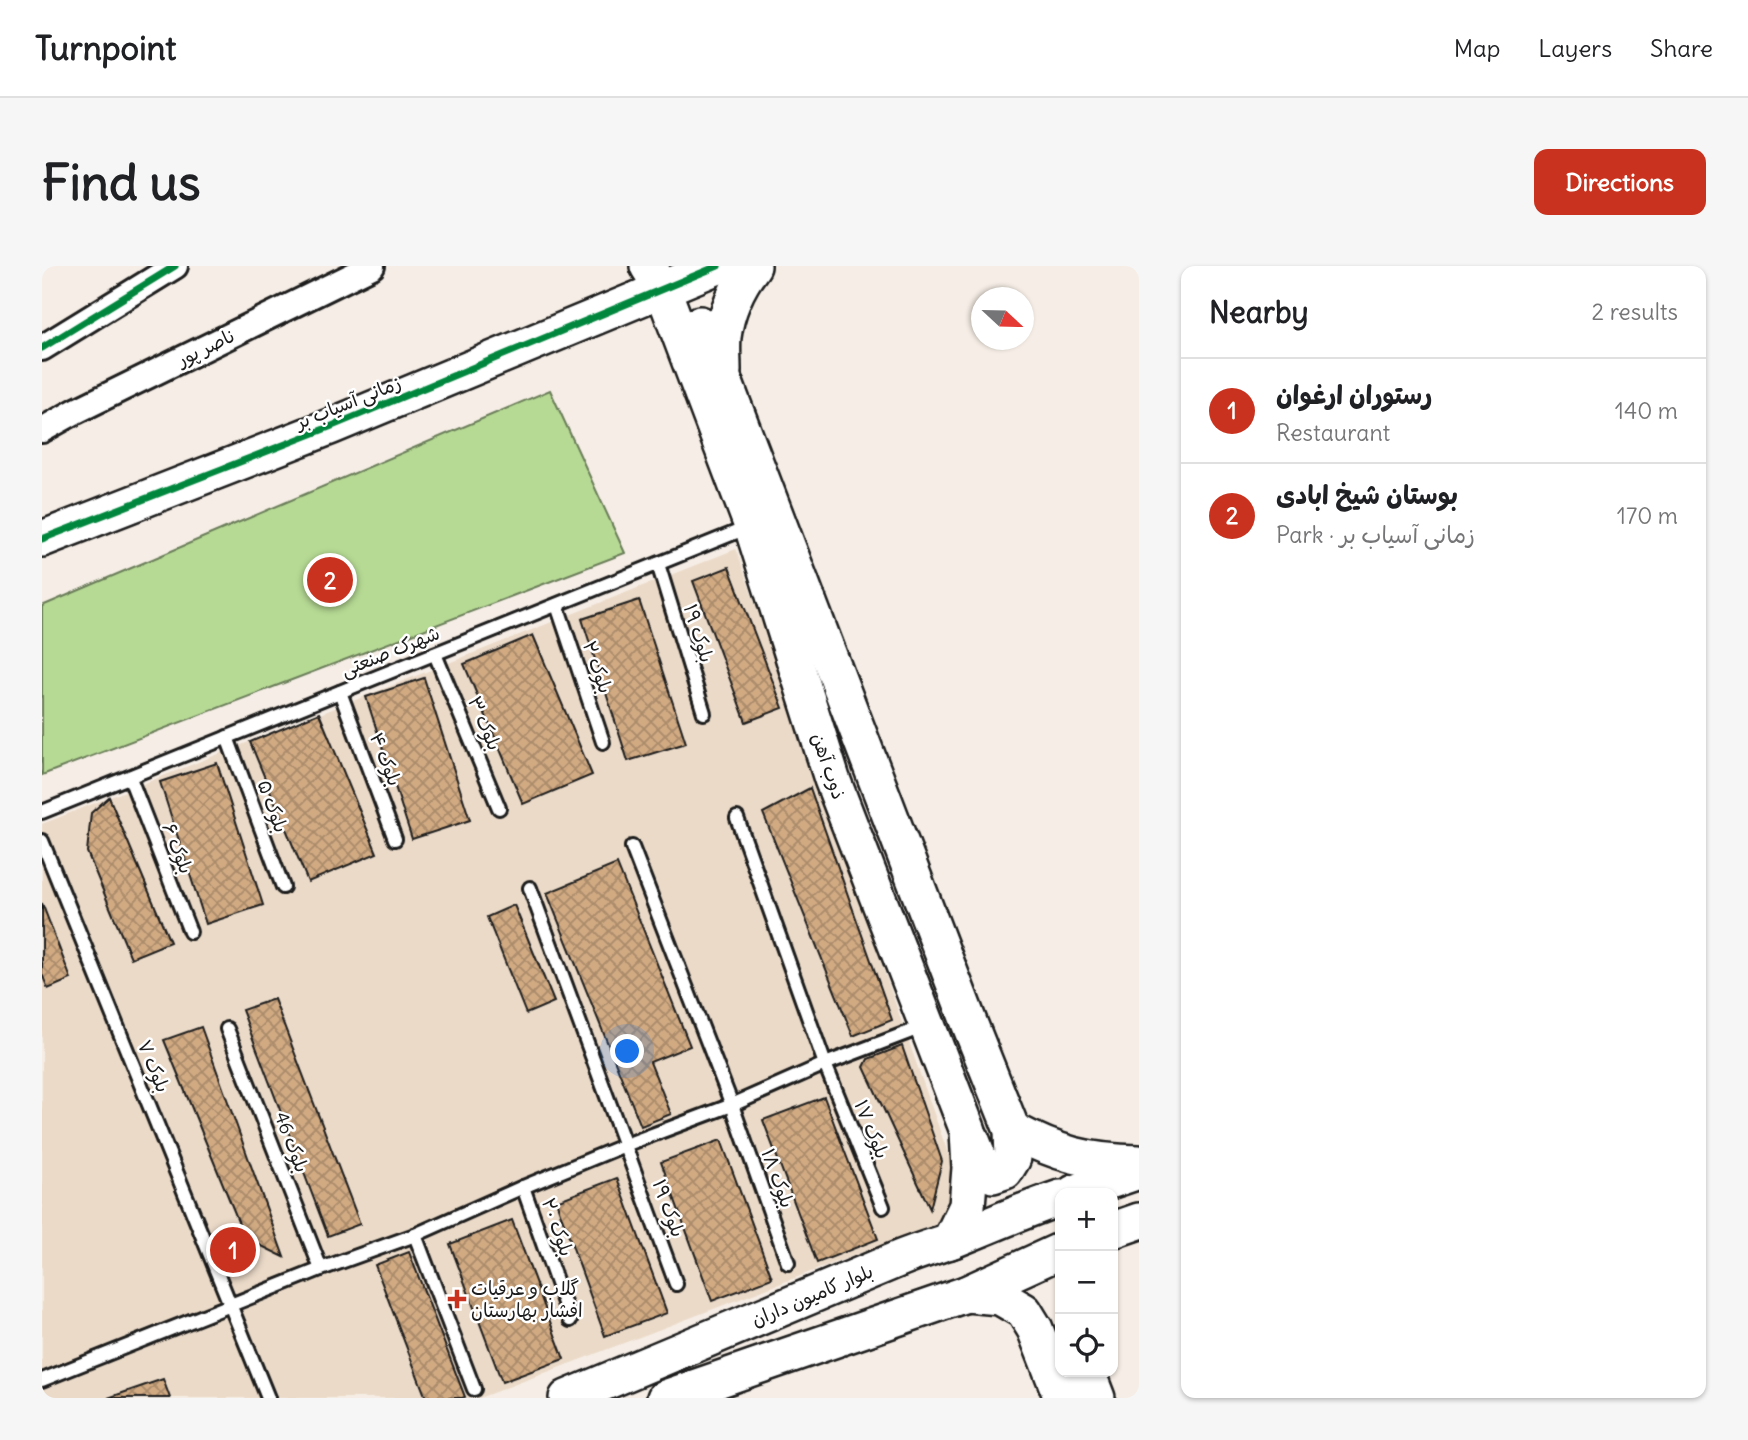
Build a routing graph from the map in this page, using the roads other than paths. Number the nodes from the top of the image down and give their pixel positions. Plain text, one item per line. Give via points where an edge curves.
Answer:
1 (175, 266) edge
2 (372, 266) edge
3 (718, 266) edge
4 (753, 266) edge
5 (667, 276) edge
6 (42, 348) edge
7 (723, 378) junction
8 (42, 430) edge
9 (752, 526) junction
10 (42, 539) edge
11 (658, 564) junction
12 (557, 605) junction
13 (435, 654) junction
14 (340, 692) junction
15 (704, 713) dead end
16 (227, 737) junction
17 (603, 742) dead end
18 (130, 778) junction
19 (499, 808) dead end
20 (42, 812) edge
21 (737, 818) dead end
22 (396, 839) dead end
23 (42, 841) edge
24 (632, 847) dead end
25 (283, 887) dead end
26 (530, 888) dead end
27 (190, 932) dead end
28 (927, 1026) junction
29 (227, 1030) dead end
30 (825, 1064) junction
31 (732, 1105) junction
32 (1012, 1130) junction
33 (968, 1131) junction
34 (625, 1145) junction
35 (1139, 1163) edge
36 (1139, 1171) edge
37 (523, 1187) junction
38 (1089, 1188) edge
39 (1055, 1200) edge
40 (883, 1207) dead end
41 (1139, 1221) edge
42 (1118, 1228) edge
43 (415, 1235) junction
44 (950, 1241) junction
45 (1055, 1253) edge
46 (789, 1263) dead end
47 (321, 1269) junction
48 (676, 1284) dead end
49 (966, 1294) junction
50 (230, 1306) junction
51 (570, 1320) dead end
52 (1089, 1377) edge
53 (42, 1380) edge
54 (474, 1389) dead end
55 (268, 1398) edge
56 (567, 1398) edge
57 (665, 1398) edge
58 (1062, 1398) edge
59 (1097, 1398) edge

1 - 6 street
2 - 8 street, ناصر پور
3 - 5 main road, زمانی آسیاب بر
4 - 7 main road via 731,305 723,338
5 - 7 main road, ذوب آهن
5 - 9 main road, ذوب آهن
5 - 10 main road, زمانی آسیاب بر via 332,426
7 - 32 main road, ذوب آهن
9 - 11 lane, شهرک صنعتی
9 - 28 main road, ذوب آهن via 832,779
11 - 12 lane, شهرک صنعتی
11 - 15 lane, بلوک ۱۹
12 - 13 lane, شهرک صنعتی
12 - 17 lane, بلوک ۲
13 - 14 lane, شهرک صنعتی
13 - 19 lane, بلوک ۳
14 - 16 lane, شهرک صنعتی
14 - 22 lane, بلوک ۴
16 - 18 lane, شهرک صنعتی
16 - 25 lane, بلوک ۵
18 - 20 lane, شهرک صنعتی
18 - 27 lane, بلوک ۶
21 - 30 lane, بلوک ۱۷
23 - 50 lane, بلوک ۷
24 - 31 lane, بلوک ۱۸
26 - 34 lane, بلوک ۱۹
28 - 30 lane
28 - 33 main road, ذوب آهن
29 - 47 lane, بلوک 46
30 - 31 lane
30 - 40 lane, بلوک ۱۷
31 - 34 lane
31 - 46 lane, بلوک ۱۸
32 - 33 main road via 1013,1158 1005,1171 993,1175 981,1166
32 - 35 main road via 1064,1154 1108,1163
33 - 44 main road, ذوب آهن via 967,1206
34 - 37 lane
34 - 48 lane, بلوک ۱۹
36 - 38 main road
37 - 43 lane
37 - 51 lane, بلوک ۲۰
39 - 44 main road, بلوار کامیون داران
41 - 42 main road
43 - 47 lane
43 - 54 lane
44 - 56 main road, بلوار کامیون داران
45 - 49 main road
47 - 50 lane
49 - 57 main road
49 - 58 main road via 1000,1297 1024,1311
50 - 53 lane
50 - 55 lane, بلوک ۷
52 - 59 main road

